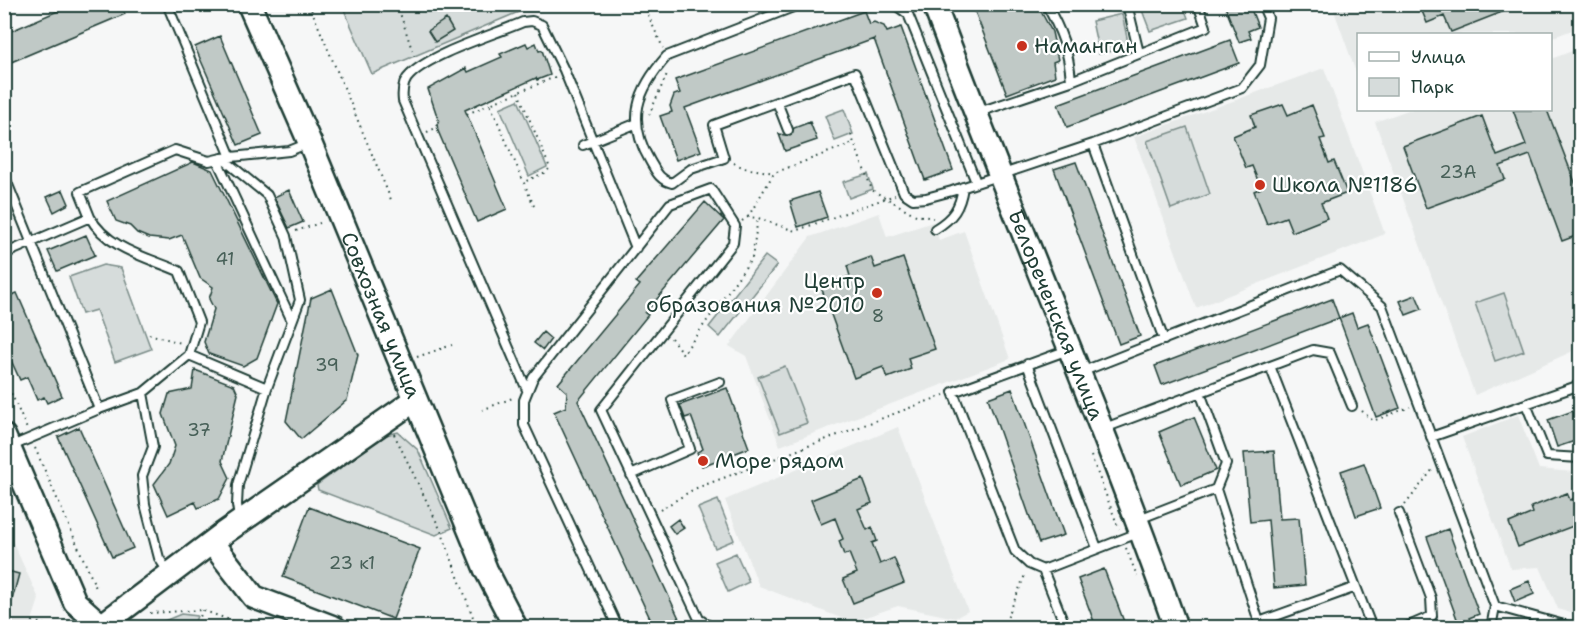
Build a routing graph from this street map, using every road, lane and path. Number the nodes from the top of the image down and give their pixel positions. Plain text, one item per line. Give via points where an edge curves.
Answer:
1 (167, 4) edge
2 (249, 4) edge
3 (309, 4) edge
4 (397, 4) edge
5 (479, 4) edge
6 (486, 4) edge
7 (643, 4) edge
8 (801, 4) edge
9 (827, 4) edge
10 (894, 4) edge
11 (934, 4) edge
12 (1046, 4) edge
13 (1127, 4) edge
14 (1198, 4) edge
15 (1262, 4) edge
16 (804, 13) dead end
17 (1139, 53) junction
18 (667, 56) junction
19 (419, 69) junction
20 (554, 77) dead end
21 (1071, 81) junction
22 (518, 93) junction
23 (777, 102) junction
24 (490, 104) junction
25 (467, 114) dead end
26 (975, 114) junction
27 (635, 124) junction
28 (788, 130) dead end
29 (592, 141) junction
30 (639, 142) junction
31 (310, 143) junction
32 (854, 143) dead end
33 (1093, 144) junction
34 (583, 145) dead end
35 (223, 158) junction
36 (724, 158) junction
37 (774, 173) junction
38 (999, 174) junction
39 (4, 175) edge
40 (524, 182) junction
41 (976, 182) junction
42 (963, 187) junction
43 (904, 193) junction
44 (393, 202) dead end
45 (534, 206) dead end
46 (90, 217) junction
47 (748, 217) junction
48 (758, 218) junction
49 (320, 223) dead end
50 (294, 225) dead end
51 (735, 226) junction
52 (935, 229) dead end
53 (31, 242) junction
54 (636, 248) junction
55 (4, 254) edge
56 (292, 321) junction
57 (664, 329) junction
58 (149, 334) dead end
59 (1164, 340) junction
60 (452, 345) dead end
61 (1069, 350) junction
62 (190, 351) junction
63 (417, 357) dead end
64 (1027, 364) junction
65 (1270, 366) junction
66 (1078, 373) junction
67 (4, 377) edge
68 (720, 382) dead end
69 (1581, 385) edge
70 (267, 388) junction
71 (526, 390) junction
72 (953, 392) junction
73 (1200, 392) junction
74 (143, 393) junction
75 (415, 400) junction
76 (524, 400) junction
77 (1418, 404) junction
78 (1526, 404) junction
79 (1352, 406) joint
80 (99, 409) junction
81 (482, 410) dead end
82 (1101, 430) junction
83 (393, 432) dead end
84 (1431, 437) junction
85 (31, 438) junction
86 (7, 441) edge
87 (1581, 458) edge
88 (1440, 460) junction
89 (631, 475) junction
90 (1216, 489) junction
91 (1399, 513) joint
92 (650, 516) junction
93 (240, 522) junction
94 (1139, 525) junction
95 (212, 543) junction
96 (1097, 548) junction
97 (1029, 564) junction
98 (1042, 570) junction
99 (170, 575) junction
100 (1356, 587) junction
101 (96, 588) dead end
102 (1495, 606) junction
103 (202, 610) junction
104 (147, 613) dead end
105 (32, 621) dead end
106 (44, 624) dead end
107 (1260, 625) edge
108 (103, 627) edge
109 (197, 627) edge
110 (250, 627) edge
111 (335, 627) edge
112 (477, 627) edge
113 (516, 627) edge
114 (618, 627) edge
115 (712, 627) edge
116 (1003, 627) edge
117 (1066, 627) edge
118 (1176, 627) edge
119 (1372, 627) edge
120 (1404, 627) edge
121 (1491, 627) edge
122 (1575, 627) edge

1 - 35 lane
2 - 31 street, Совхозная улица
3 - 44 path
4 - 19 path
5 - 6 path
7 - 18 path
8 - 18 lane
9 - 16 path
10 - 41 lane via 908,14
11 - 26 street, Белореченская улица
12 - 21 lane via 1070,56
13 - 17 lane
14 - 17 lane via 1206,27
15 - 33 lane via 1268,18 1260,65 1242,88
17 - 21 lane
18 - 27 lane via 637,108
18 - 30 path via 672,64
19 - 29 lane via 523,22 536,22 546,29
19 - 71 lane via 404,83 403,101
20 - 22 path
21 - 26 lane
22 - 24 path
22 - 40 path via 550,168
23 - 28 lane
23 - 36 lane via 714,125
23 - 43 lane via 855,73
24 - 25 path
24 - 40 path
26 - 38 street, Белореченская улица
27 - 29 lane
27 - 30 lane
29 - 34 lane
29 - 54 lane
30 - 36 lane via 659,177 672,183 691,169
31 - 35 lane via 289,152
31 - 75 street, Совхозная улица
32 - 37 path
33 - 38 lane
33 - 59 lane
35 - 46 lane via 209,161 175,150 80,192
35 - 56 lane
35 - 56 lane via 267,195 286,236 300,300
36 - 37 path via 744,168
37 - 47 path
38 - 41 lane
38 - 61 street, Белореченская улица
39 - 53 lane
40 - 45 path
41 - 42 lane
42 - 43 lane via 926,198 912,199
42 - 52 lane via 959,207 951,219
43 - 48 path via 795,231
46 - 53 lane
46 - 62 lane via 109,240 179,271 199,322
47 - 48 path
47 - 51 path
48 - 57 path via 752,258 683,354
49 - 50 path via 297,232
51 - 54 lane via 711,189 670,204
51 - 57 lane via 733,243
53 - 55 lane
53 - 80 lane
54 - 71 lane
56 - 70 lane
57 - 89 lane via 601,410
58 - 62 path
59 - 66 lane
59 - 77 lane via 1341,270 1382,306
60 - 63 path
61 - 64 lane
61 - 66 street, Белореченская улица
62 - 70 lane
62 - 74 lane
64 - 72 lane
64 - 96 lane
65 - 73 lane
65 - 79 lane via 1313,350 1330,353
65 - 100 lane
66 - 82 street, Белореченская улица
67 - 85 path
68 - 89 lane via 672,400 690,449
69 - 78 lane
70 - 93 lane via 238,485
71 - 76 lane
72 - 92 path via 694,489
72 - 97 lane via 1016,551
73 - 82 lane
73 - 90 lane via 1226,464
74 - 80 lane
74 - 99 lane via 153,447 142,476 145,504 159,558
75 - 93 street, Совхозная улица
75 - 113 street via 486,570
76 - 81 path via 516,396
76 - 114 lane via 524,425
77 - 79 path via 1373,421 1356,404
77 - 84 lane
78 - 84 lane
78 - 87 lane via 1547,456
80 - 85 lane
82 - 94 street, Белореченская улица
83 - 112 path via 442,533
84 - 88 lane
85 - 86 lane
85 - 101 path
86 - 108 street via 75,602
88 - 91 path
88 - 102 lane
89 - 92 lane
90 - 94 lane
90 - 107 lane
91 - 120 lane via 1431,598 1432,616
92 - 115 lane via 699,619
93 - 95 street, Совхозная улица
94 - 96 lane
94 - 118 street, Белореченская улица
95 - 99 street, Совхозная улица
95 - 111 street via 254,597
96 - 98 lane
97 - 98 lane
97 - 116 path
98 - 117 lane
99 - 108 street, Совхозная улица
100 - 107 lane
100 - 119 lane
102 - 121 lane
102 - 122 lane
103 - 104 path
103 - 109 path
103 - 110 path
105 - 106 path

